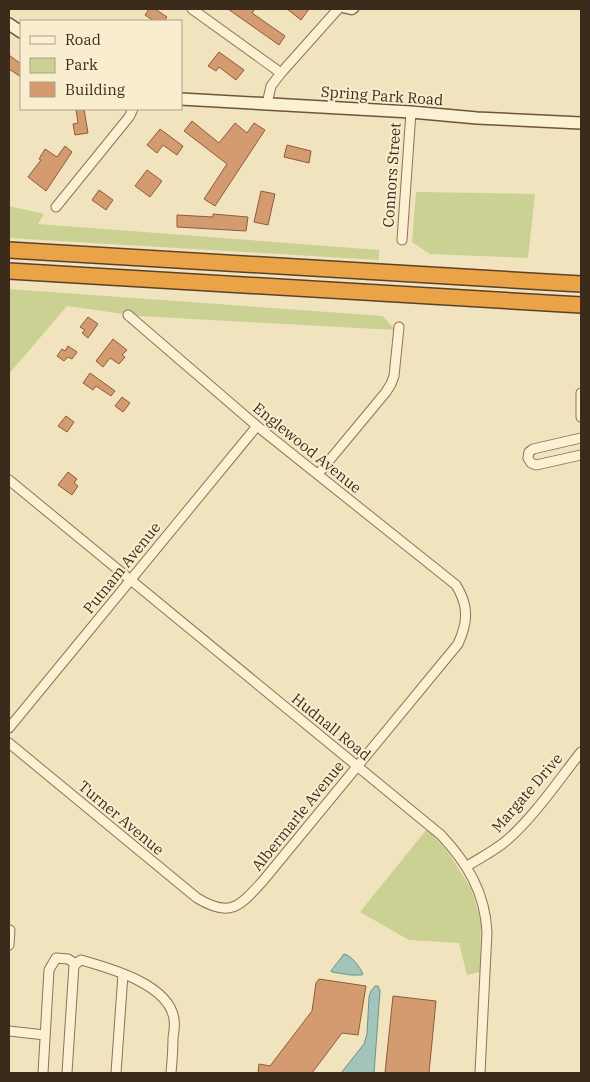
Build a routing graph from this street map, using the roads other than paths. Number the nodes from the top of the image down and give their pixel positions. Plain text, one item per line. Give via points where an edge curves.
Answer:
1 (192, 9) edge
2 (338, 9) edge
3 (343, 9) edge
4 (355, 9) edge
5 (9, 24) edge
6 (20, 31) edge
7 (281, 73) junction
8 (182, 99) edge
9 (267, 104) junction
10 (132, 110) edge
11 (411, 112) junction
12 (581, 123) edge
13 (56, 207) dead end
14 (402, 240) dead end
15 (9, 250) edge
16 (9, 271) edge
17 (581, 284) edge
18 (581, 305) edge
19 (128, 315) dead end
20 (399, 327) dead end
21 (581, 393) edge
22 (581, 417) edge
23 (257, 426) junction
24 (581, 438) edge
25 (581, 455) edge
26 (318, 474) junction
27 (9, 480) edge
28 (130, 580) junction
29 (465, 604) joint
30 (9, 728) edge
31 (9, 743) edge
32 (581, 752) edge
33 (357, 766) junction
34 (467, 866) junction
35 (219, 908) joint
36 (10, 930) dead end
37 (9, 945) edge
38 (76, 964) junction
39 (123, 974) junction
40 (9, 1031) edge
41 (45, 1035) junction
42 (43, 1073) edge
43 (67, 1073) edge
44 (116, 1073) edge
45 (171, 1073) edge
46 (480, 1073) edge

1 - 7 street
2 - 7 street
3 - 4 street
5 - 6 main road
7 - 9 street via 271,86
8 - 9 main road, Spring Park Road
9 - 11 main road, Spring Park Road
10 - 13 street
11 - 12 main road, Spring Park Road
11 - 14 street, Connors Street
15 - 17 highway
16 - 18 highway
19 - 23 street, Englewood Avenue
20 - 26 street via 391,384
21 - 22 street
23 - 26 street, Englewood Avenue
23 - 28 street, Putnam Avenue
24 - 25 street via 533,449 528,458 536,465
26 - 29 street, Englewood Avenue via 456,585
27 - 28 street, Hudnall Road
28 - 30 street, Putnam Avenue
28 - 33 street, Hudnall Road
29 - 33 street, Albermarle Avenue via 465,622 458,644
31 - 35 street, Turner Avenue via 197,898
32 - 34 street, Margate Drive via 516,831
33 - 34 street, Hudnall Road via 441,835
33 - 35 street, Albermarle Avenue via 244,901 229,908
34 - 46 street, Hudnall Road via 487,919
36 - 37 street
38 - 39 street via 81,960
38 - 41 street via 56,958 50,970
38 - 43 street
39 - 44 street
39 - 45 street via 142,982 170,1006 174,1020
40 - 41 street
41 - 42 street

